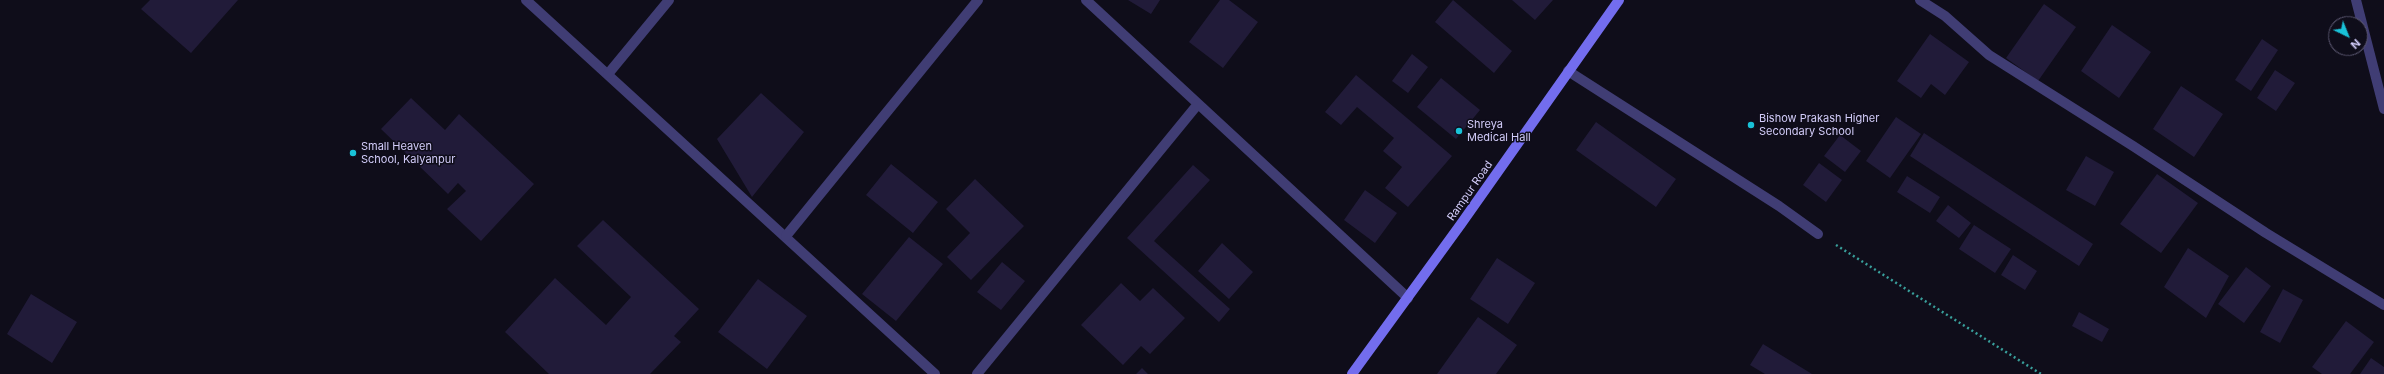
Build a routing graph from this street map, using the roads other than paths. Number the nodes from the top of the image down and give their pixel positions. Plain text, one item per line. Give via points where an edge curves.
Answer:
1 (526, 0) edge
2 (669, 0) edge
3 (978, 0) edge
4 (1086, 0) edge
5 (1619, 0) edge
6 (1920, 0) edge
7 (2356, 0) edge
8 (1568, 71) junction
9 (608, 74) junction
10 (1198, 104) junction
11 (2384, 109) edge
12 (1818, 234) road end
13 (786, 236) junction
14 (1408, 298) junction
15 (2384, 305) edge
16 (935, 374) edge
17 (977, 374) edge
18 (1352, 374) edge

1 - 9 street
2 - 9 street
3 - 13 street
4 - 10 street
5 - 8 main road, Rampur Road
6 - 15 street via 1945,16 1989,55 2266,233
7 - 11 street
8 - 12 street via 1779,206
8 - 14 main road, Rampur Road
9 - 13 street
10 - 14 street
10 - 17 street
13 - 16 street
14 - 18 main road, Rampur Road

